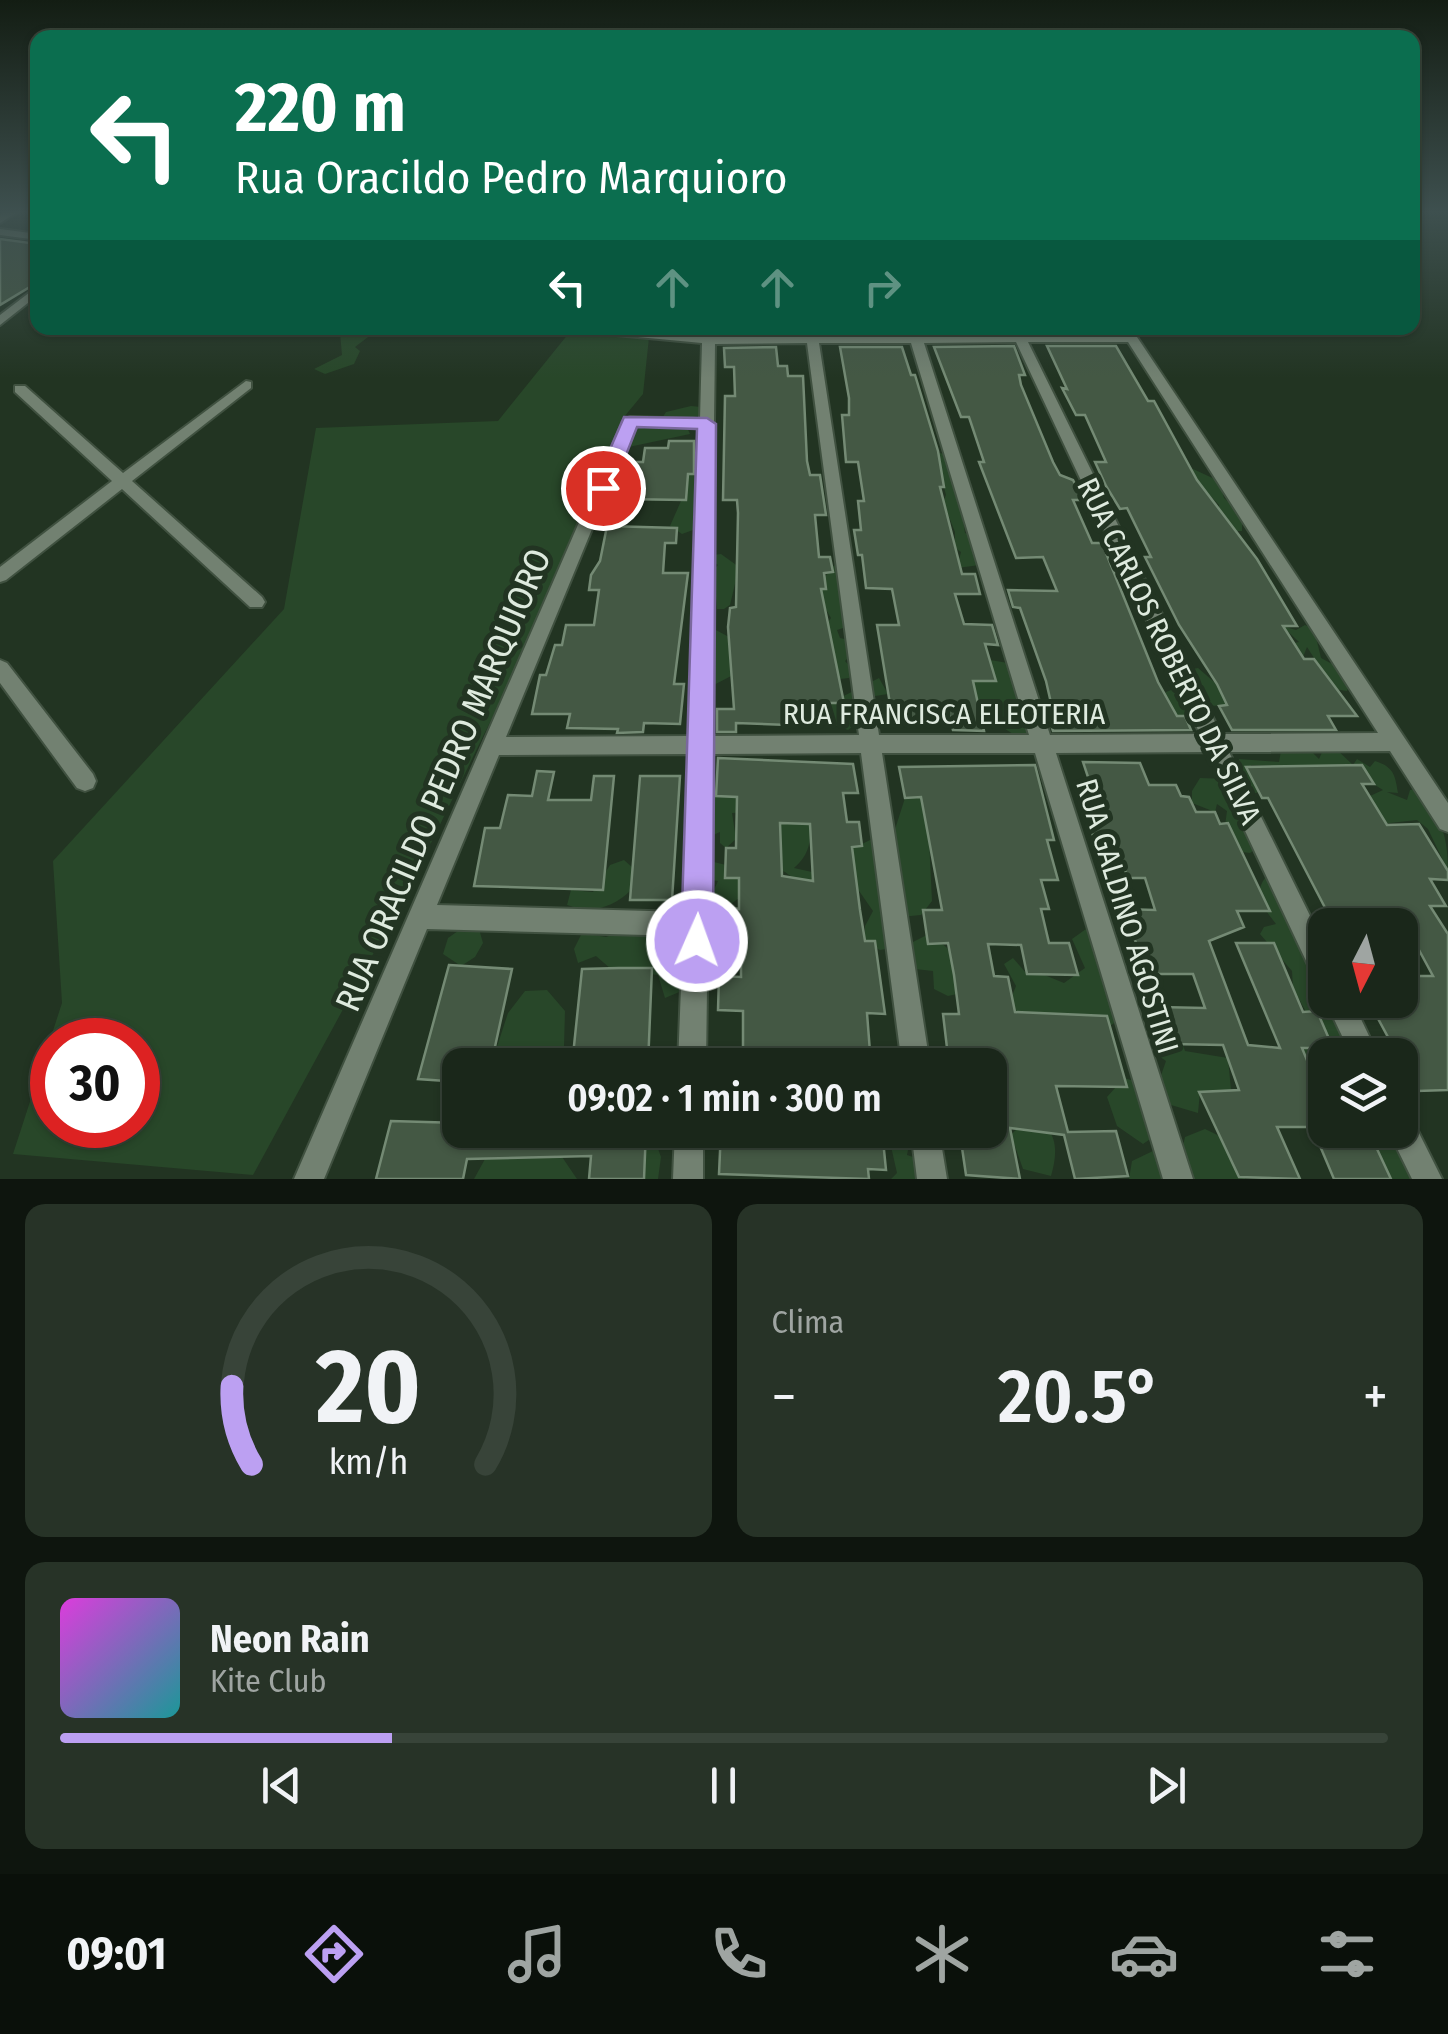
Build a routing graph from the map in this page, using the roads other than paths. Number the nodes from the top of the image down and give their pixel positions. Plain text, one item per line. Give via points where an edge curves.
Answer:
1 (30, 296) edge
2 (0, 321) edge
3 (709, 335) edge
4 (812, 335) edge
5 (916, 335) edge
6 (1019, 335) edge
7 (1129, 335) edge
8 (246, 385) dead end
9 (20, 389) dead end
10 (707, 424) junction
11 (122, 480) junction
12 (0, 576) edge
13 (256, 602) dead end
14 (0, 668) edge
15 (1212, 742) junction
16 (1395, 742) junction
17 (1041, 743) junction
18 (702, 745) junction
19 (870, 745) junction
20 (494, 746) junction
21 (86, 781) dead end
22 (1448, 822) edge
23 (418, 917) junction
24 (697, 924) junction
25 (1308, 938) edge
26 (693, 1048) edge
27 (914, 1048) edge
28 (689, 1148) edge
29 (928, 1148) edge
30 (1412, 1148) edge
31 (309, 1179) edge
32 (688, 1179) edge
33 (932, 1179) edge
34 (1178, 1179) edge
35 (1427, 1179) edge

1 - 2 street
3 - 10 street
4 - 19 street
5 - 17 street, RUA GALDINO AGOSTINI
6 - 15 street, RUA CARLOS ROBERTO DA SILVA
7 - 16 street
8 - 11 street
9 - 11 street
10 - 18 street
10 - 20 street, RUA ORACILDO PEDRO MARQUIORO via 630,421
11 - 12 street
11 - 13 street
14 - 21 street
15 - 16 street, RUA FRANCISCA ELEOTERIA
15 - 17 street, RUA FRANCISCA ELEOTERIA
15 - 25 street, RUA CARLOS ROBERTO DA SILVA
16 - 22 street
17 - 19 street, RUA FRANCISCA ELEOTERIA
17 - 34 street, RUA GALDINO AGOSTINI
18 - 19 street, RUA FRANCISCA ELEOTERIA
18 - 20 street, RUA FRANCISCA ELEOTERIA
18 - 24 street
19 - 27 street
20 - 23 street, RUA ORACILDO PEDRO MARQUIORO
23 - 24 street
23 - 31 street, RUA ORACILDO PEDRO MARQUIORO
24 - 26 street
28 - 32 street
29 - 33 street
30 - 35 street

